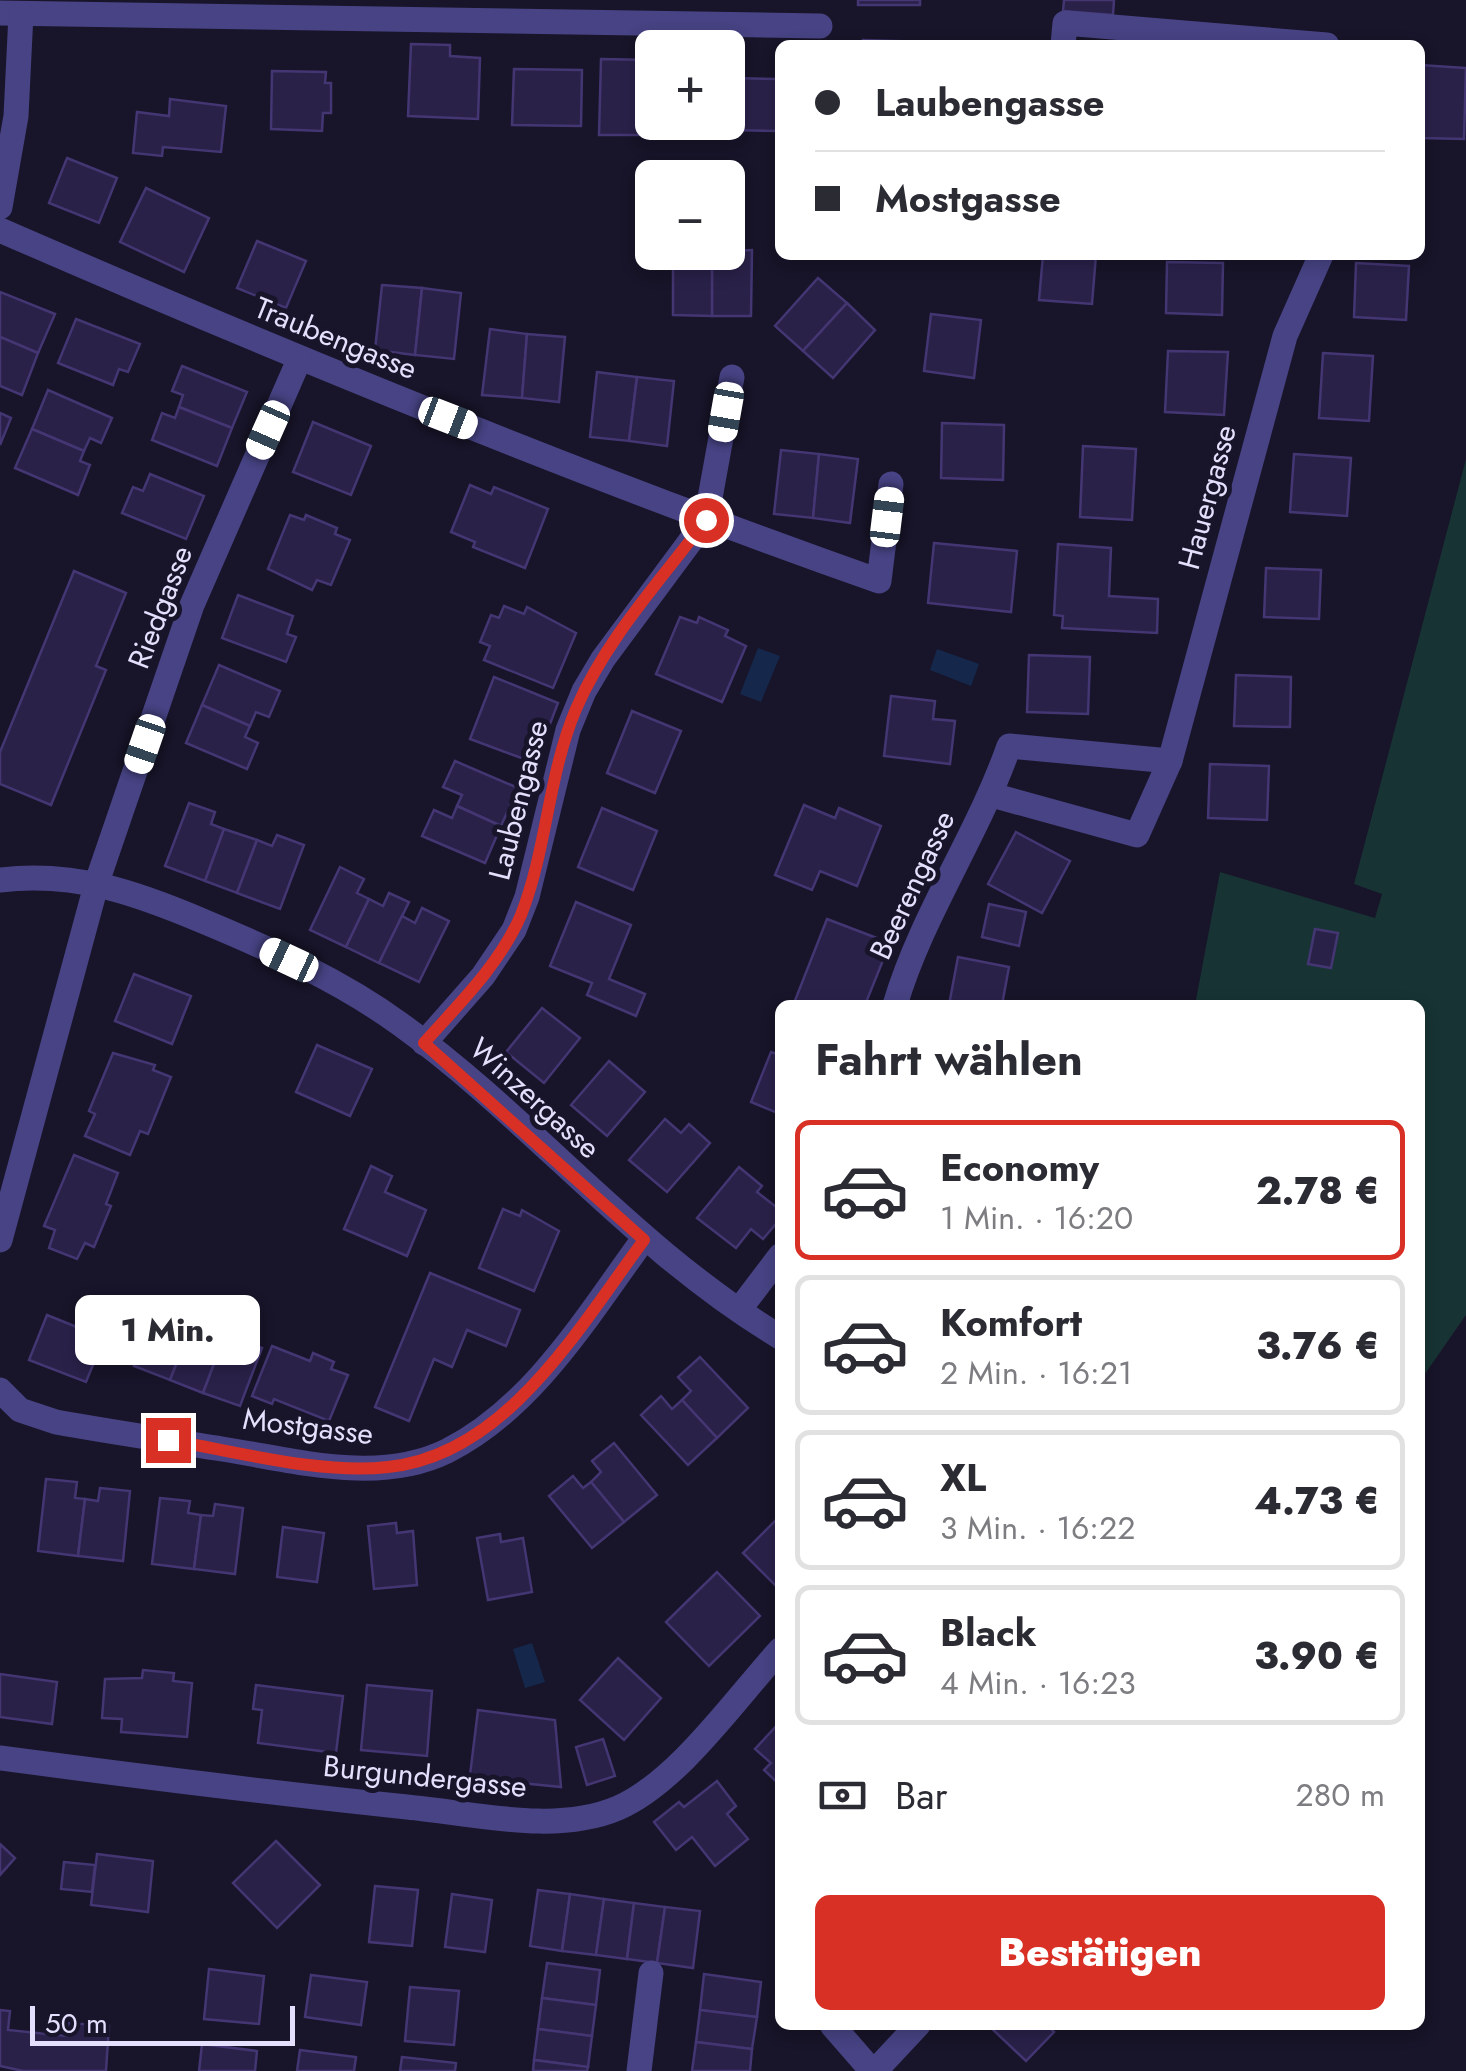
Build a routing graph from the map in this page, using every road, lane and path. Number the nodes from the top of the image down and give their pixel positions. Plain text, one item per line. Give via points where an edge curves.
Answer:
1 (10, 14) edge
2 (820, 26) dead end
3 (1109, 36) edge
4 (1063, 40) edge
5 (1206, 40) edge
6 (0, 207) edge
7 (0, 230) edge
8 (1319, 260) edge
9 (299, 360) junction
10 (732, 377) dead end
11 (891, 484) dead end
12 (706, 520) junction
13 (1170, 761) junction
14 (992, 795) junction
15 (0, 880) edge
16 (97, 882) junction
17 (897, 1000) edge
18 (424, 1043) junction
19 (0, 1240) edge
20 (644, 1240) junction
21 (775, 1263) edge
22 (739, 1310) junction
23 (775, 1334) edge
24 (0, 1390) edge
25 (775, 1655) edge
26 (0, 1758) edge
27 (651, 1972) dead end
28 (837, 2030) edge
29 (913, 2030) edge
30 (639, 2071) edge
31 (874, 2071) edge

1 - 2 street
1 - 6 street via 16,116
3 - 4 street via 1065,24
3 - 5 street
7 - 9 street, Traubengasse
8 - 13 street, Hauergasse via 1284,336
9 - 12 street, Traubengasse
9 - 16 street, Riedgasse via 192,605
10 - 12 street
11 - 12 street, Traubengasse via 879,581
12 - 18 street, Laubengasse via 593,674 568,730 514,930
13 - 14 street, Beerengasse via 1009,746
13 - 14 street, Beerengasse via 1137,834
14 - 17 street, Beerengasse via 935,906
15 - 16 street, Winzergasse
16 - 18 street, Winzergasse via 289,960 363,998
16 - 19 street
18 - 20 street, Winzergasse
20 - 22 street, Winzergasse
20 - 24 street, Mostgasse via 511,1405 456,1446 407,1464 346,1468 56,1422 20,1410
21 - 22 street
22 - 23 street, Winzergasse
25 - 26 street, Burgundergasse via 658,1781 622,1806 588,1817 546,1820 403,1806
27 - 30 street
28 - 31 street
29 - 31 street

